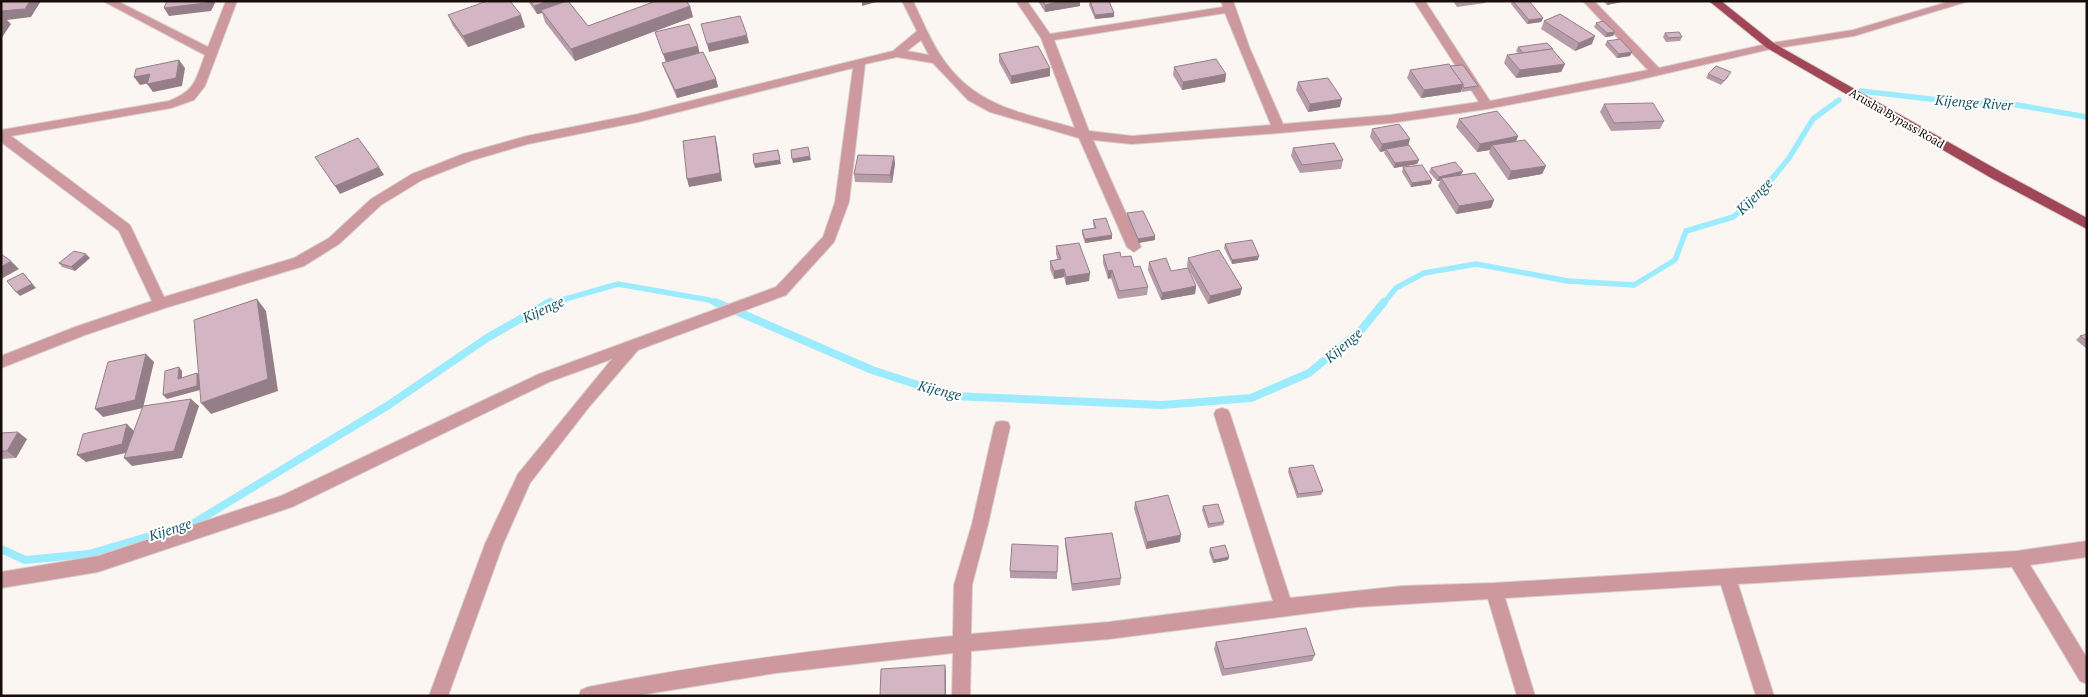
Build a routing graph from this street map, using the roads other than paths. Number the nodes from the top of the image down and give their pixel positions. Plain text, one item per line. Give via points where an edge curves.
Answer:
1 (108, 1) edge
2 (232, 1) edge
3 (907, 1) edge
4 (1021, 1) edge
5 (1419, 1) edge
6 (1588, 1) edge
7 (1714, 1) edge
8 (1964, 1) edge
9 (1228, 5) edge
10 (922, 33) junction
11 (1047, 38) junction
12 (1771, 46) junction
13 (896, 52) junction
14 (210, 53) junction
15 (938, 60) junction
16 (860, 61) junction
17 (1656, 72) junction
18 (1488, 105) junction
19 (1279, 129) junction
20 (1, 135) edge
21 (1084, 135) junction
22 (2087, 224) edge
23 (1134, 247) dead end
24 (160, 304) junction
25 (634, 343) junction
26 (1, 362) edge
27 (1222, 414) dead end
28 (1002, 427) dead end
29 (2087, 549) edge
30 (2017, 559) junction
31 (1727, 577) junction
32 (1, 580) edge
33 (1494, 591) junction
34 (1284, 606) junction
35 (963, 643) junction
36 (2087, 675) edge
37 (626, 692) edge
38 (438, 696) edge
39 (588, 696) edge
40 (961, 696) edge
41 (1526, 696) edge
42 (1765, 696) edge

1 - 14 street
2 - 14 street
3 - 10 street
4 - 11 street
5 - 18 street
6 - 17 street
7 - 12 main road, Arusha Bypass Road
8 - 12 street via 1854,33
9 - 11 street
9 - 19 street via 1236,33
10 - 13 street
10 - 15 street
11 - 21 street
12 - 17 street
12 - 22 main road, Arusha Bypass Road
13 - 15 street
13 - 16 street
14 - 20 street via 199,86 190,97 171,104
15 - 21 street via 972,97 994,109
16 - 24 street via 638,118 528,140 468,157 417,177 376,202 334,241 299,262
16 - 25 street via 842,202 829,240 781,290
17 - 18 street
18 - 19 street via 1390,119
19 - 21 street via 1132,140
20 - 24 street via 125,228
21 - 23 street
24 - 26 street
25 - 32 street via 544,378 286,502 98,564
25 - 38 street via 524,479 494,544
27 - 34 street
28 - 35 street via 963,585
29 - 30 street
30 - 31 street
30 - 36 street
31 - 33 street
31 - 42 street
33 - 34 street via 1446,591
33 - 41 street
34 - 35 street via 1129,628
35 - 37 street via 810,660
35 - 40 street
37 - 39 street

